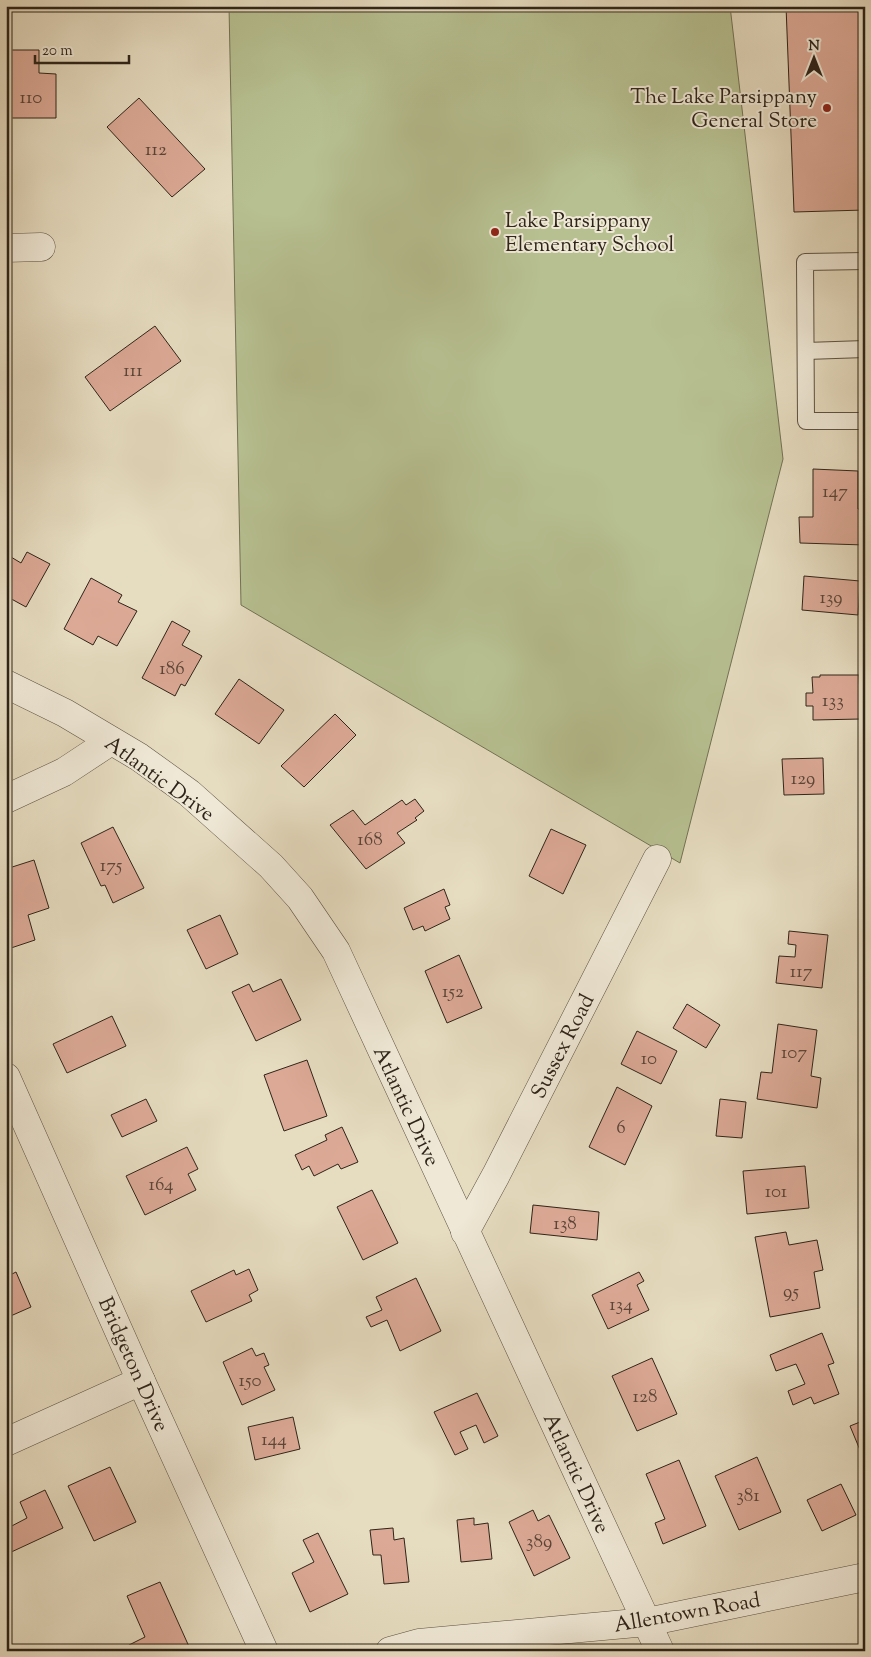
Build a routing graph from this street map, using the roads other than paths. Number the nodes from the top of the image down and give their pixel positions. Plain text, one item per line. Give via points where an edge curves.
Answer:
1 (41, 247) dead end
2 (6, 248) edge
3 (865, 261) edge
4 (865, 350) edge
5 (806, 351) junction
6 (865, 421) edge
7 (6, 684) edge
8 (110, 741) junction
9 (6, 799) edge
10 (657, 859) dead end
11 (6, 1077) edge
12 (465, 1232) junction
13 (141, 1381) junction
14 (6, 1442) edge
15 (865, 1577) edge
16 (646, 1622) junction
17 (264, 1651) edge
18 (390, 1651) edge
19 (660, 1651) edge

1 - 2 street
3 - 5 lane via 806,262
4 - 5 lane
5 - 6 lane via 806,421
7 - 8 street, Atlantic Drive via 65,713
8 - 9 street via 64,772
8 - 12 street, Atlantic Drive via 139,757 189,793 271,866 300,898 336,951
10 - 12 street, Sussex Road
11 - 13 street, Bridgeton Drive
12 - 16 street, Atlantic Drive
13 - 14 street
13 - 17 street, Bridgeton Drive
15 - 16 street, Allentown Road
16 - 18 street, Allentown Road via 419,1643
16 - 19 street, Atlantic Drive

